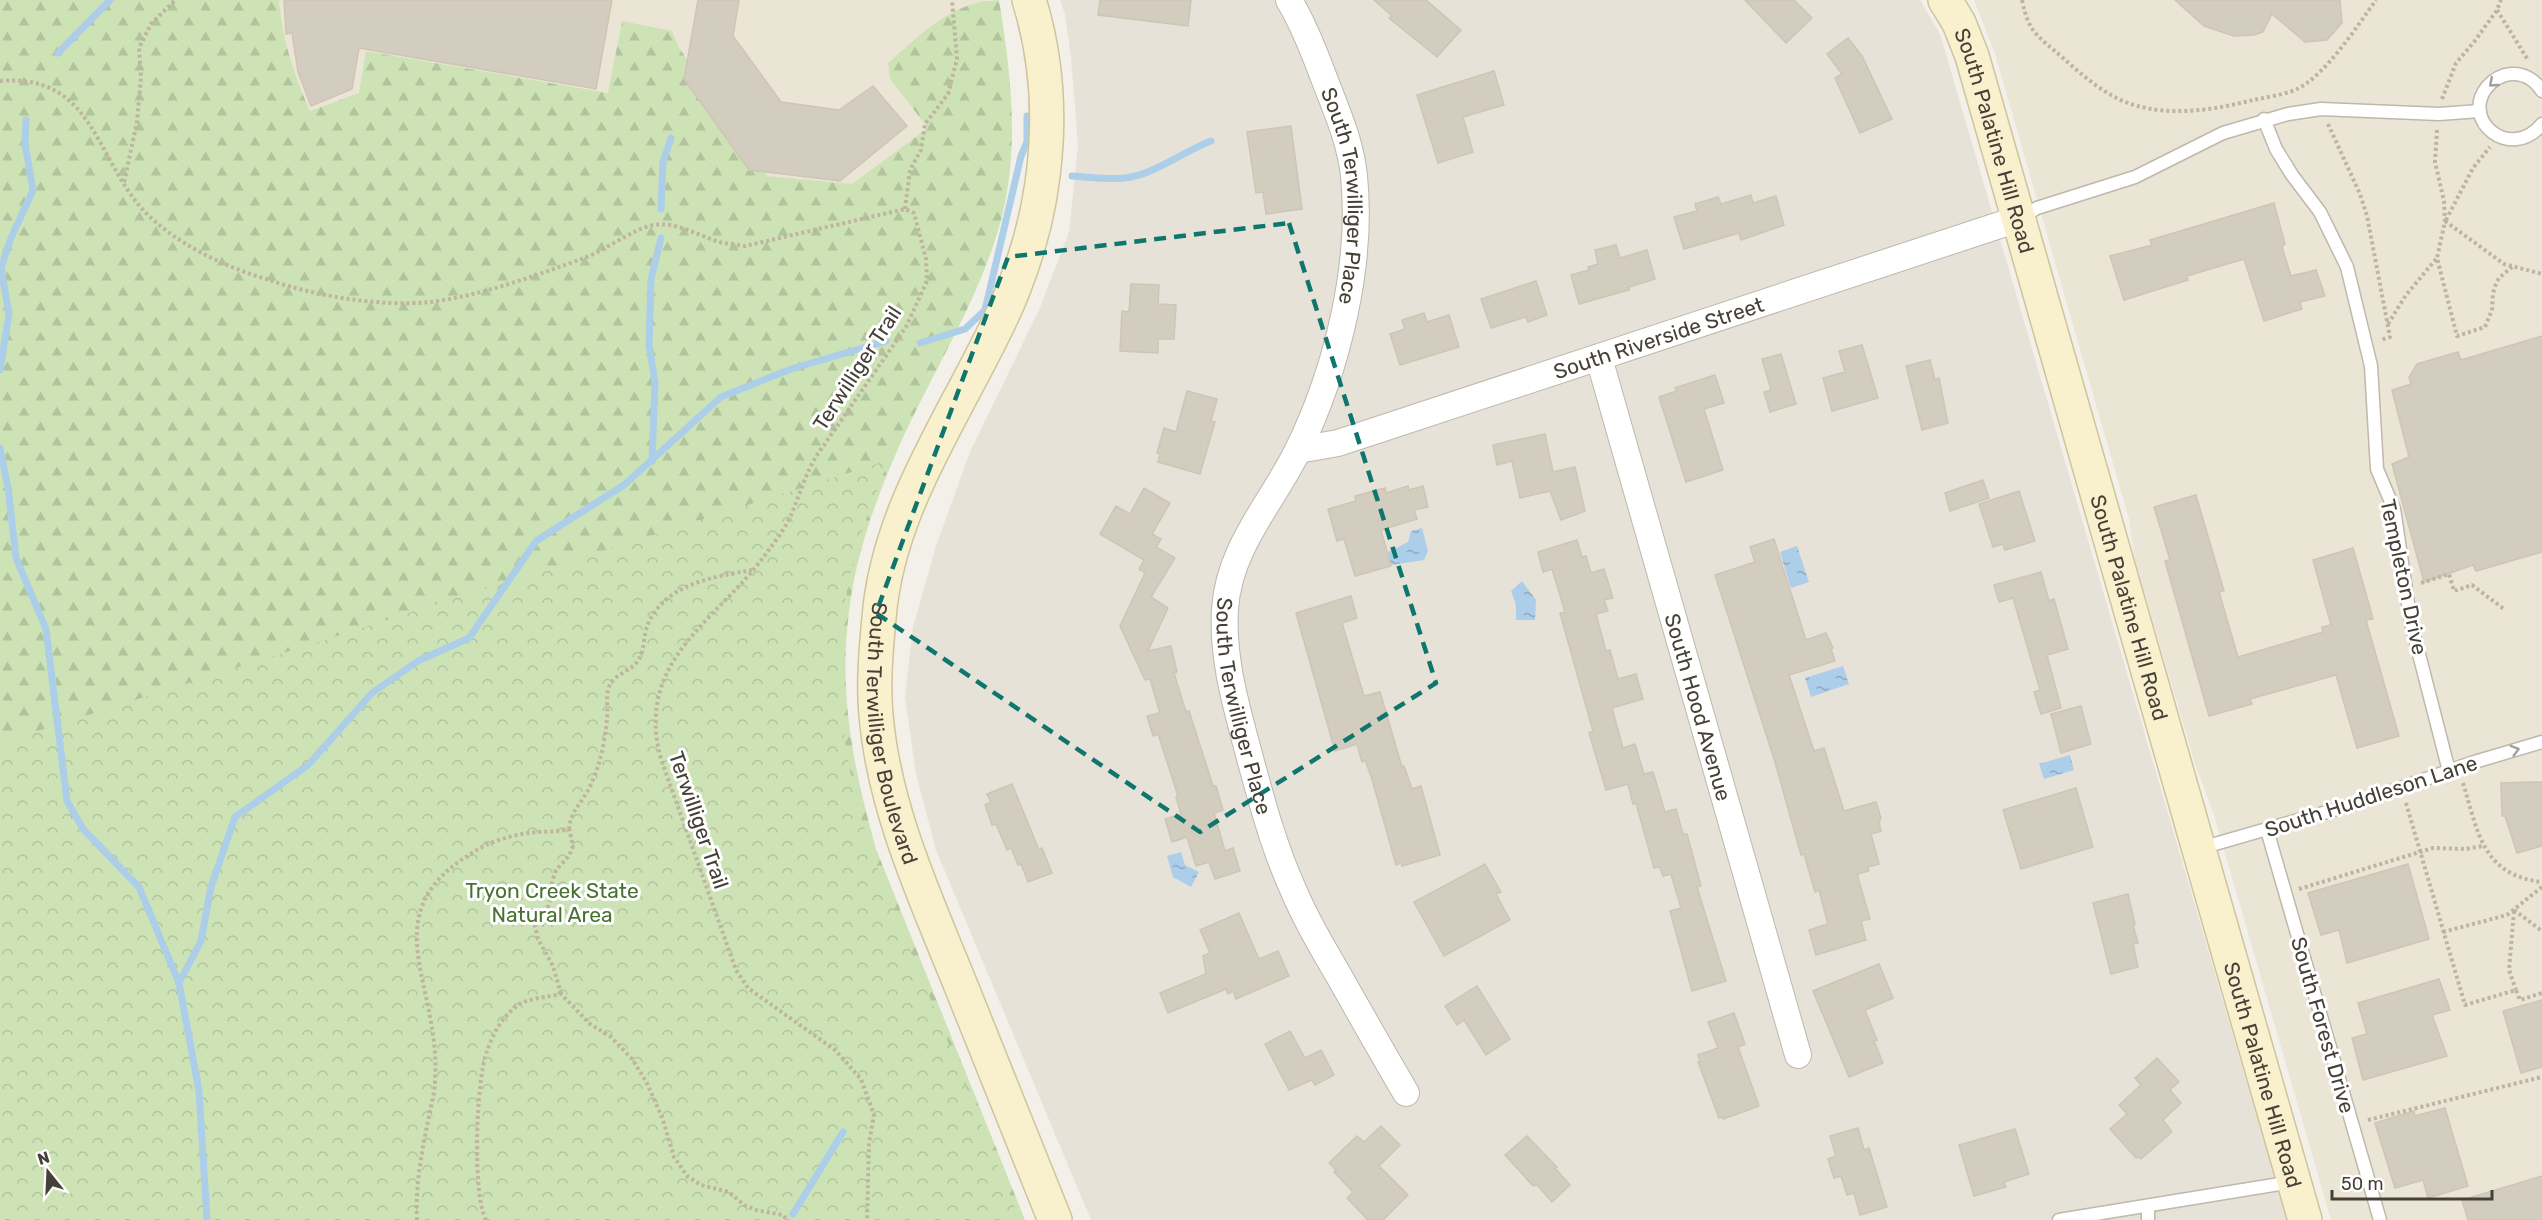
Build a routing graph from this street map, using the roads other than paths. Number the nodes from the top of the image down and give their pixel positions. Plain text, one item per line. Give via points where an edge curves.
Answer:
1 (1029, 0) edge
2 (1288, 0) edge
3 (1948, 1) edge
4 (2542, 91) edge
5 (2480, 111) junction
6 (2264, 120) junction
7 (2542, 124) edge
8 (2018, 219) junction
9 (1599, 358) junction
10 (1298, 450) junction
11 (2542, 742) edge
12 (2454, 769) junction
13 (2267, 830) junction
14 (2200, 849) junction
15 (1798, 1055) dead end
16 (1406, 1093) dead end
17 (2294, 1182) junction
18 (2148, 1206) junction
19 (1055, 1220) edge
20 (2059, 1220) edge
21 (2148, 1220) edge
22 (2305, 1220) edge
23 (2380, 1220) edge

1 - 19 main road, South Terwilliger Boulevard via 1045,84 1045,161 1039,201 1015,285 931,450 899,526 879,614 876,715 888,786 909,855
2 - 10 street, South Terwilliger Place via 1310,40 1340,119 1354,173 1355,199 1352,268 1340,326
3 - 8 main road, South Palatine Hill Road via 1972,56
4 -> 5 lane via 2526,77 2500,76 2484,90
5 - 6 lane via 2439,114 2320,109
5 - 7 lane via 2488,129 2497,136 2527,138
6 - 8 lane via 2223,133 2135,177 2037,208
6 - 12 lane, Templeton Drive via 2276,149 2320,212 2347,267 2373,385 2377,469 2394,508 2411,622
8 - 9 street, South Riverside Street
8 - 14 main road, South Palatine Hill Road
9 - 10 street, South Riverside Street via 1338,443
9 - 15 street, South Hood Avenue
10 - 16 street, South Terwilliger Place via 1233,564 1224,628 1230,676 1272,837 1293,890
12 -> 11 lane, South Huddleson Lane
12 - 13 lane, South Huddleson Lane
13 - 14 lane, South Huddleson Lane
13 - 23 lane, South Forest Drive
14 - 17 main road, South Palatine Hill Road
17 - 18 lane
17 - 22 main road, South Palatine Hill Road
18 - 20 lane
18 - 21 lane

